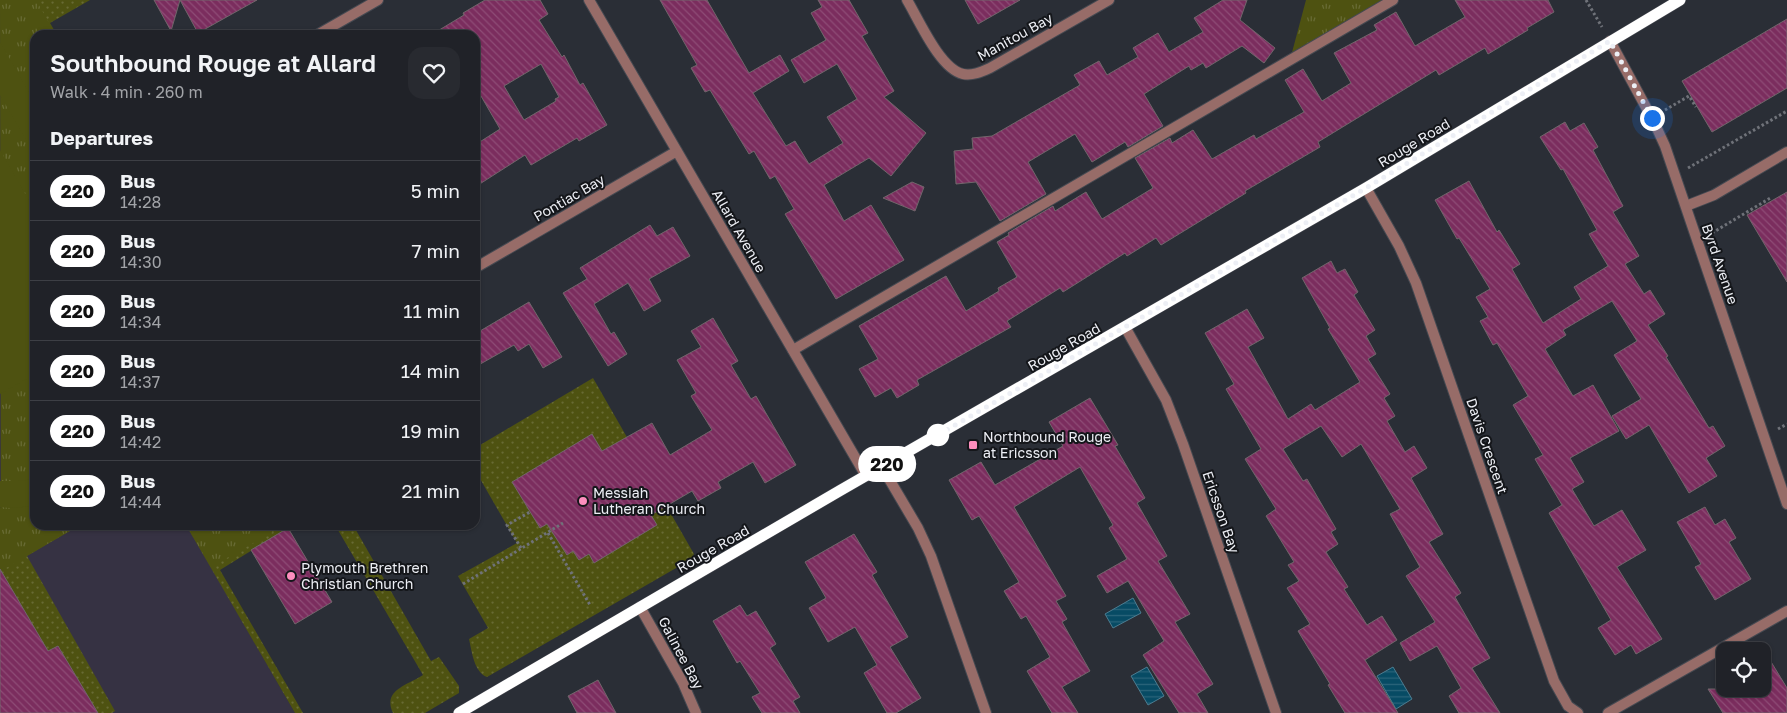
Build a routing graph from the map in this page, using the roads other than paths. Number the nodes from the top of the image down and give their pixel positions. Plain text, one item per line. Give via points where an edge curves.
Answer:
1 (378, 0) edge
2 (589, 0) edge
3 (907, 0) edge
4 (1109, 0) edge
5 (1393, 0) edge
6 (1680, 0) edge
7 (326, 30) edge
8 (1610, 41) junction
9 (677, 152) junction
10 (1787, 152) edge
11 (1366, 188) junction
12 (1686, 206) junction
13 (480, 265) edge
14 (1125, 327) junction
15 (793, 350) junction
16 (882, 467) junction
17 (866, 476) junction
18 (1787, 504) edge
19 (640, 607) junction
20 (1787, 611) edge
21 (459, 713) edge
22 (696, 713) edge
23 (986, 713) edge
24 (1276, 713) edge
25 (1578, 713) edge
26 (1608, 713) edge

1 - 7 street
2 - 9 street, Allard Avenue
3 - 4 street, Manitou Bay via 942,57 956,71 970,75 990,68
5 - 15 street
6 - 8 street, Rouge Road
8 - 11 street, Rouge Road
8 - 12 street, Byrd Avenue via 1665,146
9 - 13 street, Pontiac Bay
9 - 15 street, Allard Avenue
10 - 12 street via 1714,195
11 - 14 street, Rouge Road
11 - 25 street, Davis Crescent via 1416,283 1554,681 1568,706
12 - 18 street, Byrd Avenue
14 - 16 street, Rouge Road
14 - 24 street, Ericsson Bay via 1166,400 1184,444
15 - 17 street, Allard Avenue
16 - 17 street, Rouge Road
16 - 23 street via 931,556
17 - 19 street, Rouge Road
19 - 21 street, Rouge Road
19 - 22 street, Galinee Bay via 683,683
20 - 26 street

